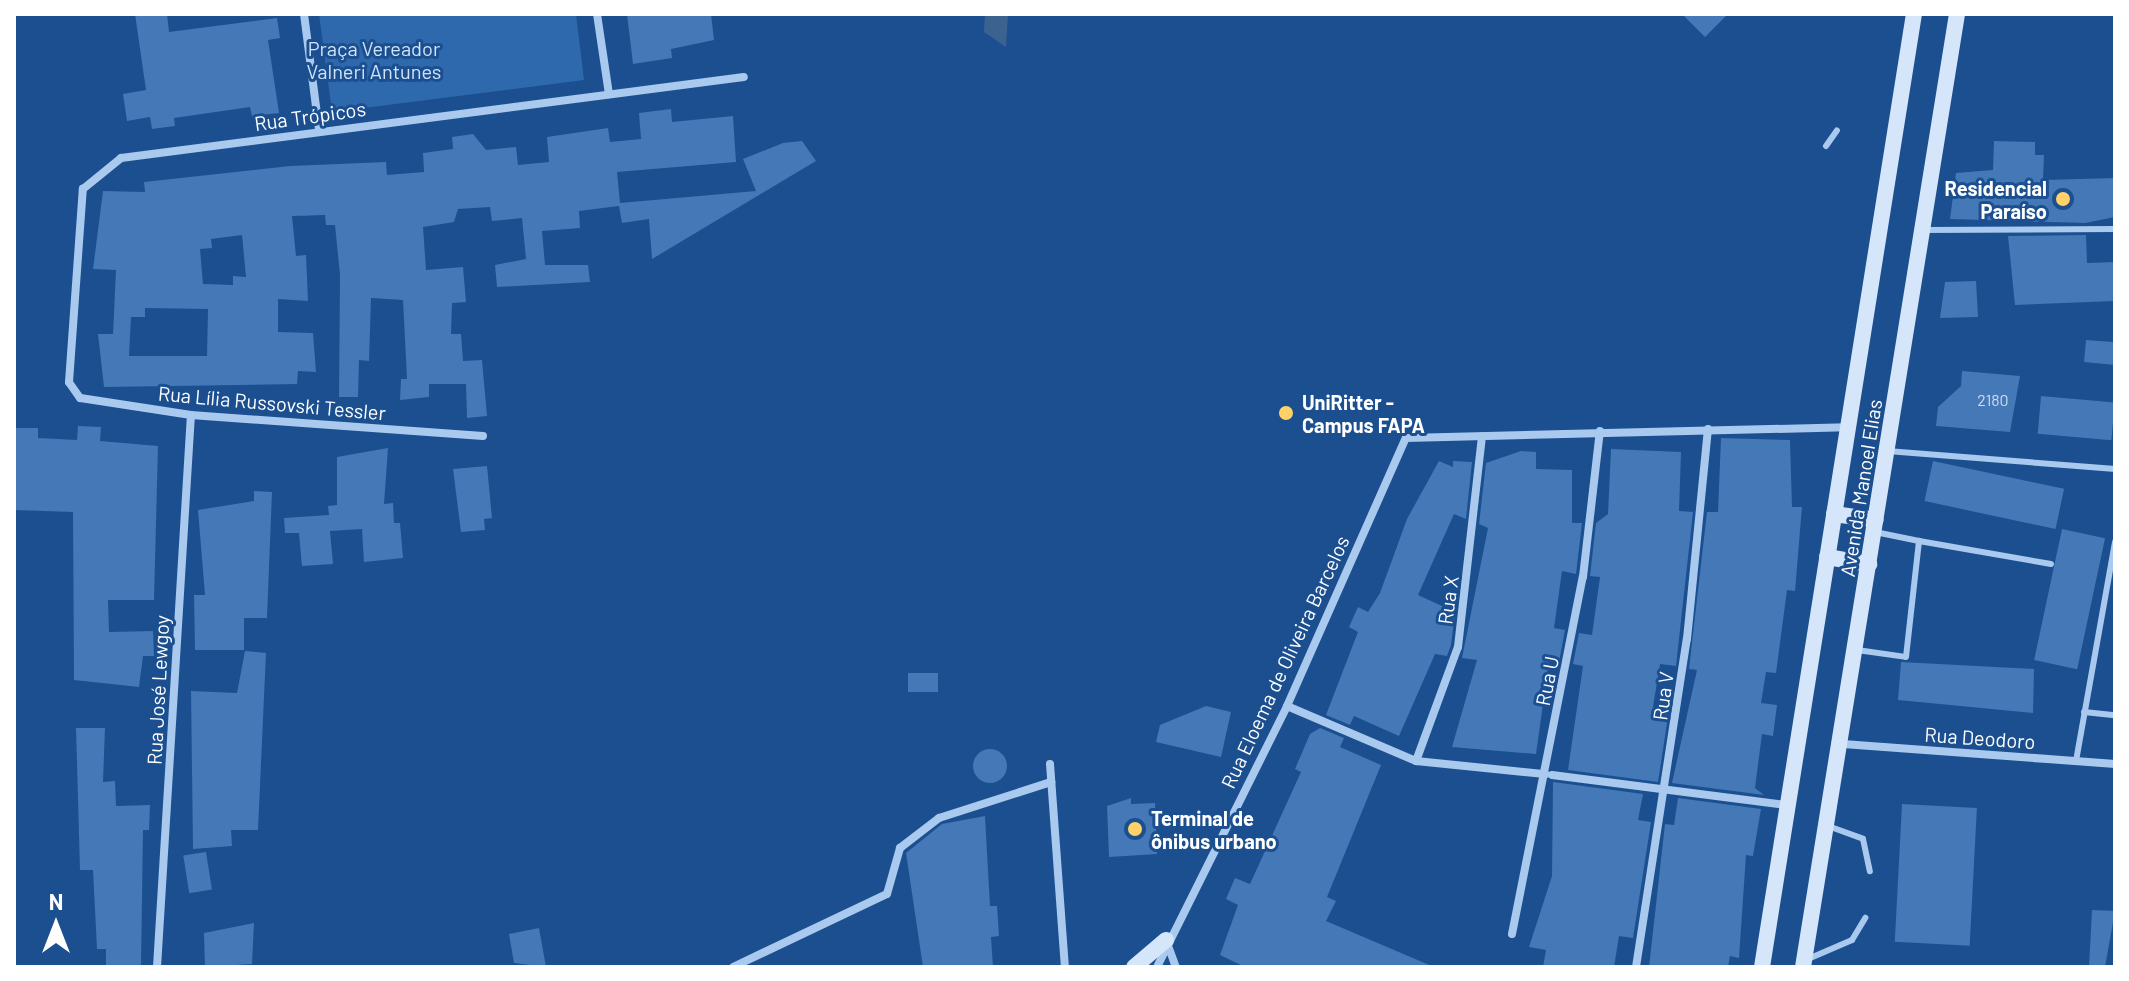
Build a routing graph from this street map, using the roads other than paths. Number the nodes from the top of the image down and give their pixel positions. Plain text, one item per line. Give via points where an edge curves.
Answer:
1 (304, 14) edge
2 (597, 14) edge
3 (1914, 14) edge
4 (1957, 14) edge
5 (744, 77) dead end
6 (609, 94) junction
7 (319, 130) junction
8 (1837, 130) dead end
9 (1826, 146) dead end
10 (2115, 229) edge
11 (1922, 230) junction
12 (69, 382) joint
13 (191, 415) junction
14 (1846, 427) junction
15 (1708, 429) junction
16 (1600, 431) junction
17 (483, 436) dead end
18 (1482, 436) junction
19 (1887, 451) junction
20 (2115, 469) edge
21 (1834, 514) junction
22 (1875, 526) junction
23 (1919, 541) junction
24 (2115, 541) edge
25 (1827, 557) junction
26 (1869, 564) junction
27 (2051, 564) dead end
28 (1857, 650) junction
29 (1287, 706) junction
30 (2084, 712) junction
31 (2115, 715) edge
32 (1843, 744) junction
33 (1416, 761) junction
34 (2076, 761) junction
35 (1050, 764) dead end
36 (2115, 764) edge
37 (1549, 774) junction
38 (1051, 782) junction
39 (1665, 790) junction
40 (1786, 805) junction
41 (1828, 826) junction
42 (1870, 871) dead end
43 (1865, 918) dead end
44 (1512, 934) dead end
45 (1166, 940) junction
46 (1804, 964) edge
47 (157, 967) edge
48 (733, 967) edge
49 (1065, 967) edge
50 (1134, 967) edge
51 (1157, 967) edge
52 (1176, 967) edge
53 (1636, 967) edge
54 (1762, 967) edge

1 - 7 street
2 - 6 street
3 - 14 main road, Avenida Manoel Elias
4 - 11 main road, Avenida Manoel Elias
5 - 6 street, Rua Trópicos
6 - 7 street, Rua Trópicos
7 - 12 street, Rua Trópicos via 121,158 83,189
8 - 9 lane
10 - 11 lane
11 - 19 main road, Avenida Manoel Elias
12 - 13 street, Rua Lília Russovski Tessler via 80,398
13 - 17 street, Rua Lília Russovski Tessler
13 - 47 street, Rua José Lewgoy
14 - 15 street
14 - 21 main road, Avenida Manoel Elias
15 - 16 street
15 - 39 street, Rua V
16 - 18 street
16 - 37 street, Rua U via 1583,577
18 - 29 street, Rua Eloema de Oliveira Barcelos via 1406,438
18 - 33 street, Rua X via 1458,647
19 - 20 lane
19 - 22 main road, Avenida Manoel Elias
21 - 22 main road
21 - 25 main road, Avenida Manoel Elias
22 - 23 lane
22 - 26 main road, Avenida Manoel Elias
23 - 27 lane
23 - 28 lane via 1906,657
24 - 30 lane
25 - 26 main road
25 - 40 main road, Avenida Manoel Elias
26 - 28 main road, Avenida Manoel Elias
28 - 32 main road, Avenida Manoel Elias
29 - 33 street
29 - 45 street, Rua Eloema de Oliveira Barcelos
30 - 31 lane
30 - 34 lane
32 - 34 street, Rua Deodoro
32 - 41 main road, Avenida Manoel Elias
33 - 37 street
34 - 36 street, Rua Deodoro
35 - 38 street
37 - 39 street
37 - 44 street, Rua U
38 - 48 street via 939,818 900,848 887,894
38 - 49 street
39 - 40 street
39 - 53 street, Rua V
40 - 54 main road, Avenida Manoel Elias
41 - 42 lane via 1863,839
41 - 46 main road, Avenida Manoel Elias
43 - 46 lane via 1852,940
45 - 50 main road
45 - 51 street, Rua Eloema de Oliveira Barcelos
45 - 52 street

